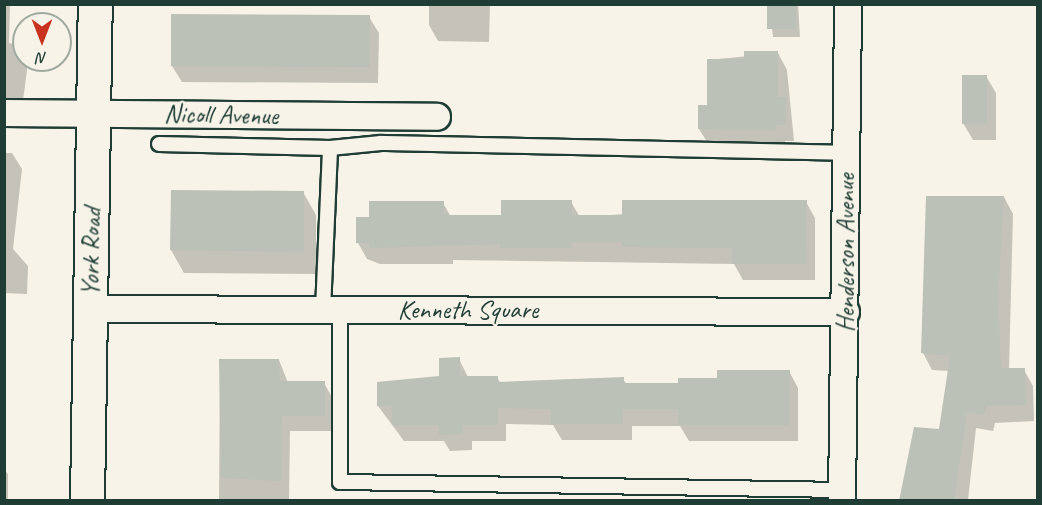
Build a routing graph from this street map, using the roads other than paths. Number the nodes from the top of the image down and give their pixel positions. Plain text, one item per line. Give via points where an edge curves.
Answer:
1 (95, 4) edge
2 (848, 4) edge
3 (4, 113) edge
4 (93, 113) junction
5 (438, 117) dead end
6 (159, 144) dead end
7 (330, 148) junction
8 (847, 153) junction
9 (90, 309) junction
10 (331, 310) junction
11 (846, 312) junction
12 (842, 495) edge
13 (87, 501) edge

1 - 4 main road, York Road
2 - 8 street, Henderson Avenue
3 - 4 street, Nicoll Avenue
4 - 5 street, Nicoll Avenue
4 - 9 main road, York Road
6 - 7 lane
7 - 8 lane via 381,143
7 - 10 lane
8 - 11 street, Henderson Avenue
9 - 10 street, Kenneth Square
9 - 13 main road, York Road
10 - 11 street, Kenneth Square
10 - 12 lane via 340,482
11 - 12 street, Henderson Avenue

